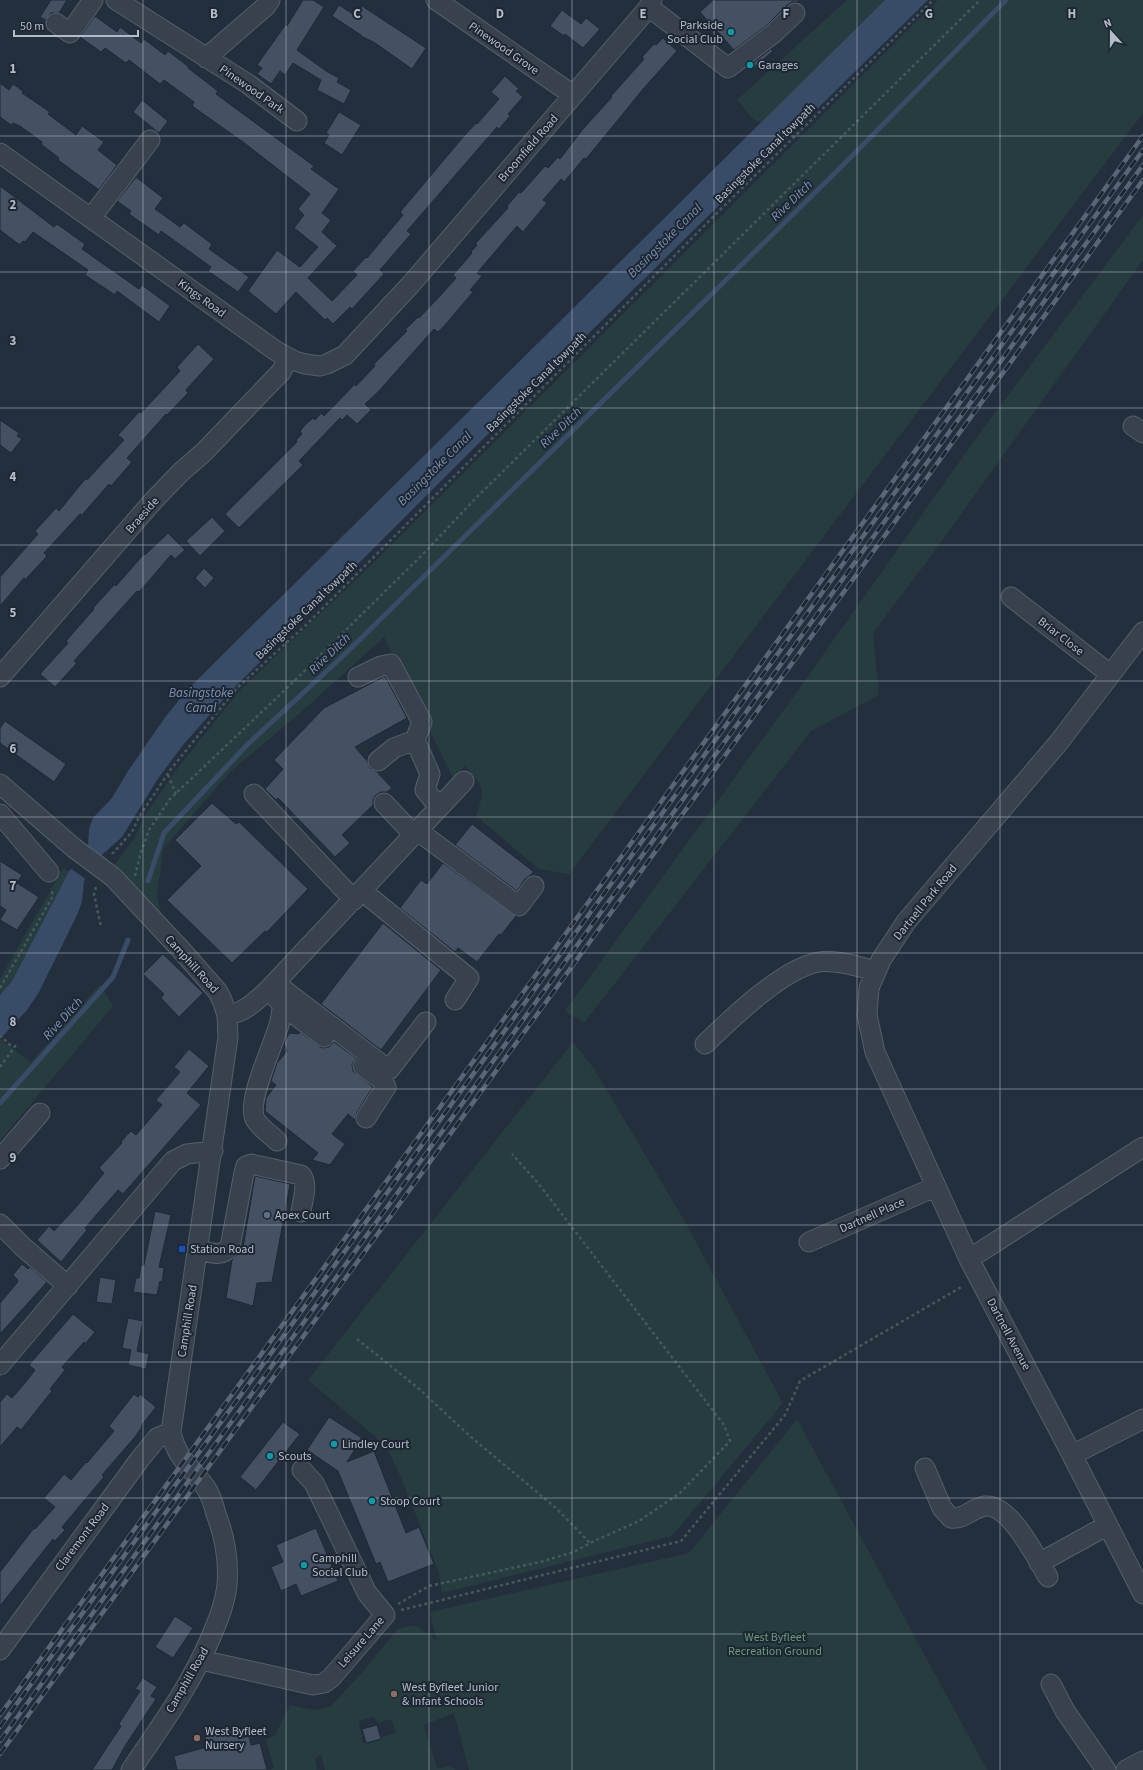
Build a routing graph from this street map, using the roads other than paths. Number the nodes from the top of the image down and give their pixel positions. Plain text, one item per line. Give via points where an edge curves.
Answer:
1 (93, 0) edge
2 (116, 0) edge
3 (270, 0) edge
4 (438, 0) edge
5 (650, 4) edge
6 (795, 14) dead end
7 (56, 23) dead end
8 (206, 58) junction
9 (573, 95) junction
10 (297, 121) dead end
11 (150, 140) dead end
12 (0, 153) edge
13 (91, 218) junction
14 (402, 295) joint
15 (288, 358) junction
16 (1011, 597) dead end
17 (1143, 632) edge
18 (1110, 674) junction
19 (0, 677) edge
20 (358, 678) dead end
21 (415, 740) junction
22 (378, 762) dead end
23 (464, 780) dead end
24 (0, 784) edge
25 (254, 794) dead end
26 (384, 803) dead end
27 (439, 807) junction
28 (0, 814) edge
29 (416, 833) junction
30 (48, 872) road end
31 (534, 886) dead end
32 (358, 895) junction
33 (876, 971) junction
34 (272, 986) junction
35 (455, 1000) dead end
36 (282, 1005) junction
37 (227, 1015) junction
38 (426, 1022) dead end
39 (705, 1044) dead end
40 (40, 1113) dead end
41 (366, 1118) dead end
42 (277, 1141) dead end
43 (1143, 1147) edge
44 (213, 1151) junction
45 (0, 1159) edge
46 (935, 1187) junction
47 (301, 1212) dead end
48 (0, 1224) edge
49 (809, 1242) dead end
50 (198, 1250) junction
51 (969, 1259) junction
52 (68, 1286) junction
53 (0, 1365) edge
54 (1143, 1419) edge
55 (172, 1432) junction
56 (1072, 1455) junction
57 (926, 1468) dead end
58 (302, 1470) dead end
59 (1108, 1524) junction
60 (1143, 1594) edge
61 (0, 1650) edge
62 (201, 1660) junction
63 (1051, 1684) dead end
64 (1143, 1761) edge
65 (131, 1770) edge
66 (1106, 1770) edge
67 (1126, 1770) edge

1 - 7 street via 70,33
2 - 8 street, Pinewood Park
3 - 8 street, Pinewood Park
4 - 9 street, Pinewood Grove
5 - 6 street via 728,68
5 - 9 street, Broomfield Road
8 - 10 street, Pinewood Park via 248,84
9 - 14 street, Broomfield Road
11 - 13 street
12 - 13 street, Kings Road
13 - 15 street, Kings Road
14 - 15 street, Kings Road via 345,355 320,366
15 - 19 street, Braeside via 276,378 160,494
16 - 18 street, Briar Close
17 - 18 street, Dartnell Park Road
18 - 33 street, Dartnell Park Road via 1059,742 906,922 880,960
20 - 21 street via 381,666 391,664 422,722
21 - 22 street via 394,748
21 - 27 street via 430,774 425,790
23 - 27 street
24 - 37 street, Camphill Road, bridge via 74,848 113,877 215,988
25 - 32 street
26 - 29 street
27 - 29 street
28 - 30 street
29 - 31 street via 519,906
29 - 32 street
32 - 34 street
32 - 35 street via 469,978
33 - 39 street via 851,964 819,962 793,972 745,1006
33 - 46 street, Dartnell Park Road via 869,988 867,1015 875,1052
34 - 36 street
34 - 37 street via 249,1007 236,1014
34 - 38 street via 389,1070
36 - 41 street via 382,1080 386,1087
36 - 42 street via 280,1021 253,1104 255,1118 260,1126
37 - 44 street, Camphill Road via 227,1049
40 - 45 street
43 - 51 street
44 - 50 street, Camphill Road
44 - 52 street via 186,1154 173,1161
46 - 49 street, Dartnell Place
46 - 51 street, Dartnell Park Road
47 - 50 street via 305,1184 301,1175 251,1164 246,1166 244,1173 230,1247 226,1252 219,1254
48 - 52 street
50 - 55 street, Camphill Road
51 - 56 street, Dartnell Avenue
52 - 53 street
54 - 56 street
55 - 61 street, Claremont Road via 157,1438 140,1459
55 - 62 street, Camphill Road via 179,1455 206,1489 224,1534 227,1551 225,1601
56 - 59 street, Dartnell Avenue
57 - 59 street via 942,1508 951,1518 958,1519 985,1506 997,1508 1007,1516 1044,1570
58 - 62 street, Leisure Lane via 314,1483 367,1593 391,1612 331,1678 319,1685 290,1681
59 - 60 street, Dartnell Avenue
62 - 65 street, Camphill Road
63 - 66 street via 1065,1711
64 - 67 street

